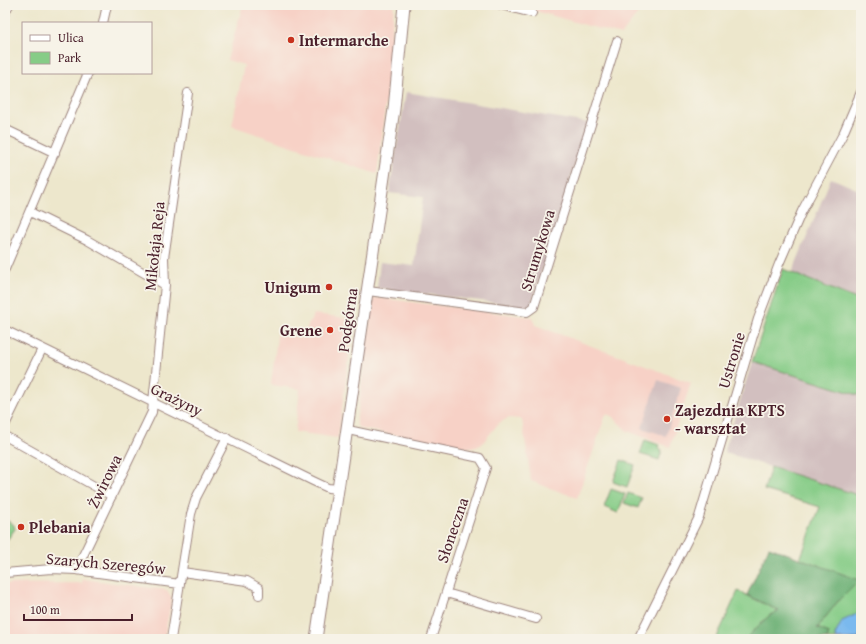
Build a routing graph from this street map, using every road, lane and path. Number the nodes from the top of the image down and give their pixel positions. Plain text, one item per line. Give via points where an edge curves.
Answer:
1 (9, 5) edge
2 (107, 5) edge
3 (404, 5) edge
4 (501, 5) edge
5 (5, 12) edge
6 (532, 13) dead end
7 (103, 22) edge
8 (617, 41) dead end
9 (88, 74) edge
10 (861, 92) edge
11 (188, 93) dead end
12 (5, 129) edge
13 (56, 153) junction
14 (30, 212) junction
15 (5, 269) edge
16 (165, 285) junction
17 (368, 291) junction
18 (5, 330) edge
19 (42, 349) junction
20 (154, 403) junction
21 (5, 425) edge
22 (348, 430) junction
23 (5, 436) edge
24 (227, 438) junction
25 (338, 489) junction
26 (112, 496) junction
27 (76, 570) junction
28 (5, 572) edge
29 (182, 572) junction
30 (180, 584) junction
31 (446, 593) junction
32 (259, 595) dead end
33 (536, 619) dead end
34 (171, 639) edge
35 (316, 639) edge
36 (431, 639) edge
37 (638, 639) edge

1 - 5 street
2 - 7 street
3 - 17 main road, Podgórna via 394,109
4 - 6 street
8 - 17 street, Strumykowa via 534,307 527,312
9 - 13 street
10 - 37 street, Ustronie via 843,134 802,211 779,264 758,319 699,516
11 - 16 street, Mikołaja Reja via 164,258
12 - 13 street
13 - 14 street
14 - 15 street
14 - 16 street via 87,240
16 - 20 street, Mikołaja Reja
17 - 22 main road, Podgórna
18 - 19 street, Grażyny
19 - 20 street, Grażyny
19 - 21 street
20 - 24 street, Grażyny
20 - 26 street, Żwirowa
22 - 25 main road, Podgórna
22 - 31 street, Słoneczna via 480,458 486,468 485,476
23 - 26 street
24 - 25 street, Grażyny via 323,486
24 - 29 street via 196,498
25 - 35 main road, Podgórna
26 - 27 street, Żwirowa
27 - 28 street, Szarych Szeregów
27 - 30 street, Szarych Szeregów
29 - 30 street
29 - 32 street via 248,581 259,588
30 - 34 street
31 - 33 street
31 - 36 street, Słoneczna

